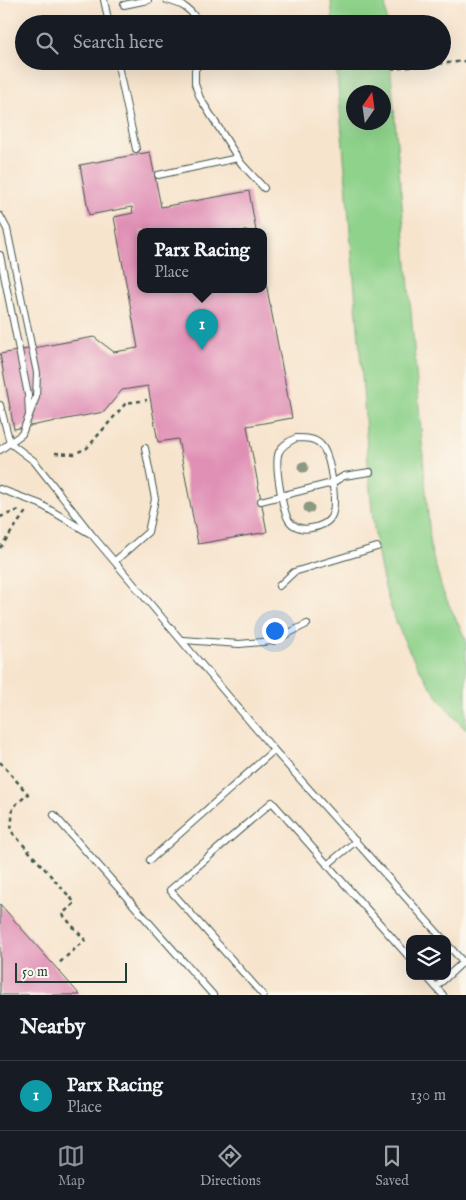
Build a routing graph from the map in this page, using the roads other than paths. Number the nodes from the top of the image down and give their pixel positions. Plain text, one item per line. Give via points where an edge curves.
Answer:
1 (104, 0) edge
2 (148, 0) edge
3 (166, 0) edge
4 (124, 4) dead end
5 (107, 15) edge
6 (194, 15) edge
7 (119, 70) edge
8 (195, 70) edge
9 (136, 149) dead end
10 (238, 158) junction
11 (158, 175) dead end
12 (264, 188) dead end
13 (0, 216) edge
14 (0, 255) edge
15 (0, 405) edge
16 (28, 420) junction
17 (10, 443) junction
18 (145, 448) dead end
19 (0, 450) edge
20 (370, 472) dead end
21 (332, 483) junction
22 (0, 489) edge
23 (282, 496) junction
24 (261, 501) dead end
25 (92, 535) junction
26 (377, 547) dead end
27 (114, 561) junction
28 (279, 586) dead end
29 (307, 624) dead end
30 (183, 640) junction
31 (274, 750) junction
32 (54, 815) dead end
33 (356, 841) junction
34 (150, 860) dead end
35 (327, 865) junction
36 (439, 935) edge
37 (451, 948) edge
38 (406, 954) edge
39 (465, 963) edge
40 (430, 980) edge
41 (436, 987) junction
42 (212, 995) edge
43 (263, 995) edge
44 (443, 995) edge

1 - 5 lane
2 - 4 lane
3 - 6 lane via 184,5
7 - 9 lane
8 - 10 lane via 200,98
10 - 11 lane
10 - 12 lane
13 - 16 lane via 8,229 37,373 36,397
14 - 16 lane via 28,395
15 - 17 lane
16 - 17 lane via 22,434
17 - 19 lane
17 - 25 lane via 34,461
18 - 27 lane via 155,499 148,532
20 - 21 lane via 344,476
21 - 23 lane
21 - 23 lane via 332,517 324,524 309,529 298,528 288,520
21 - 23 lane via 328,456 322,446 314,440 296,438 279,450 276,462
22 - 25 lane via 40,504
23 - 24 lane
25 - 27 lane
26 - 28 lane via 294,572
27 - 30 lane
29 - 30 lane via 273,641 239,644
30 - 31 lane
31 - 33 lane
31 - 34 lane
32 - 42 lane
33 - 35 lane
33 - 36 lane
35 - 38 lane
35 - 43 lane via 272,802 170,890
37 - 39 lane
39 - 41 lane
40 - 41 lane
41 - 44 lane

